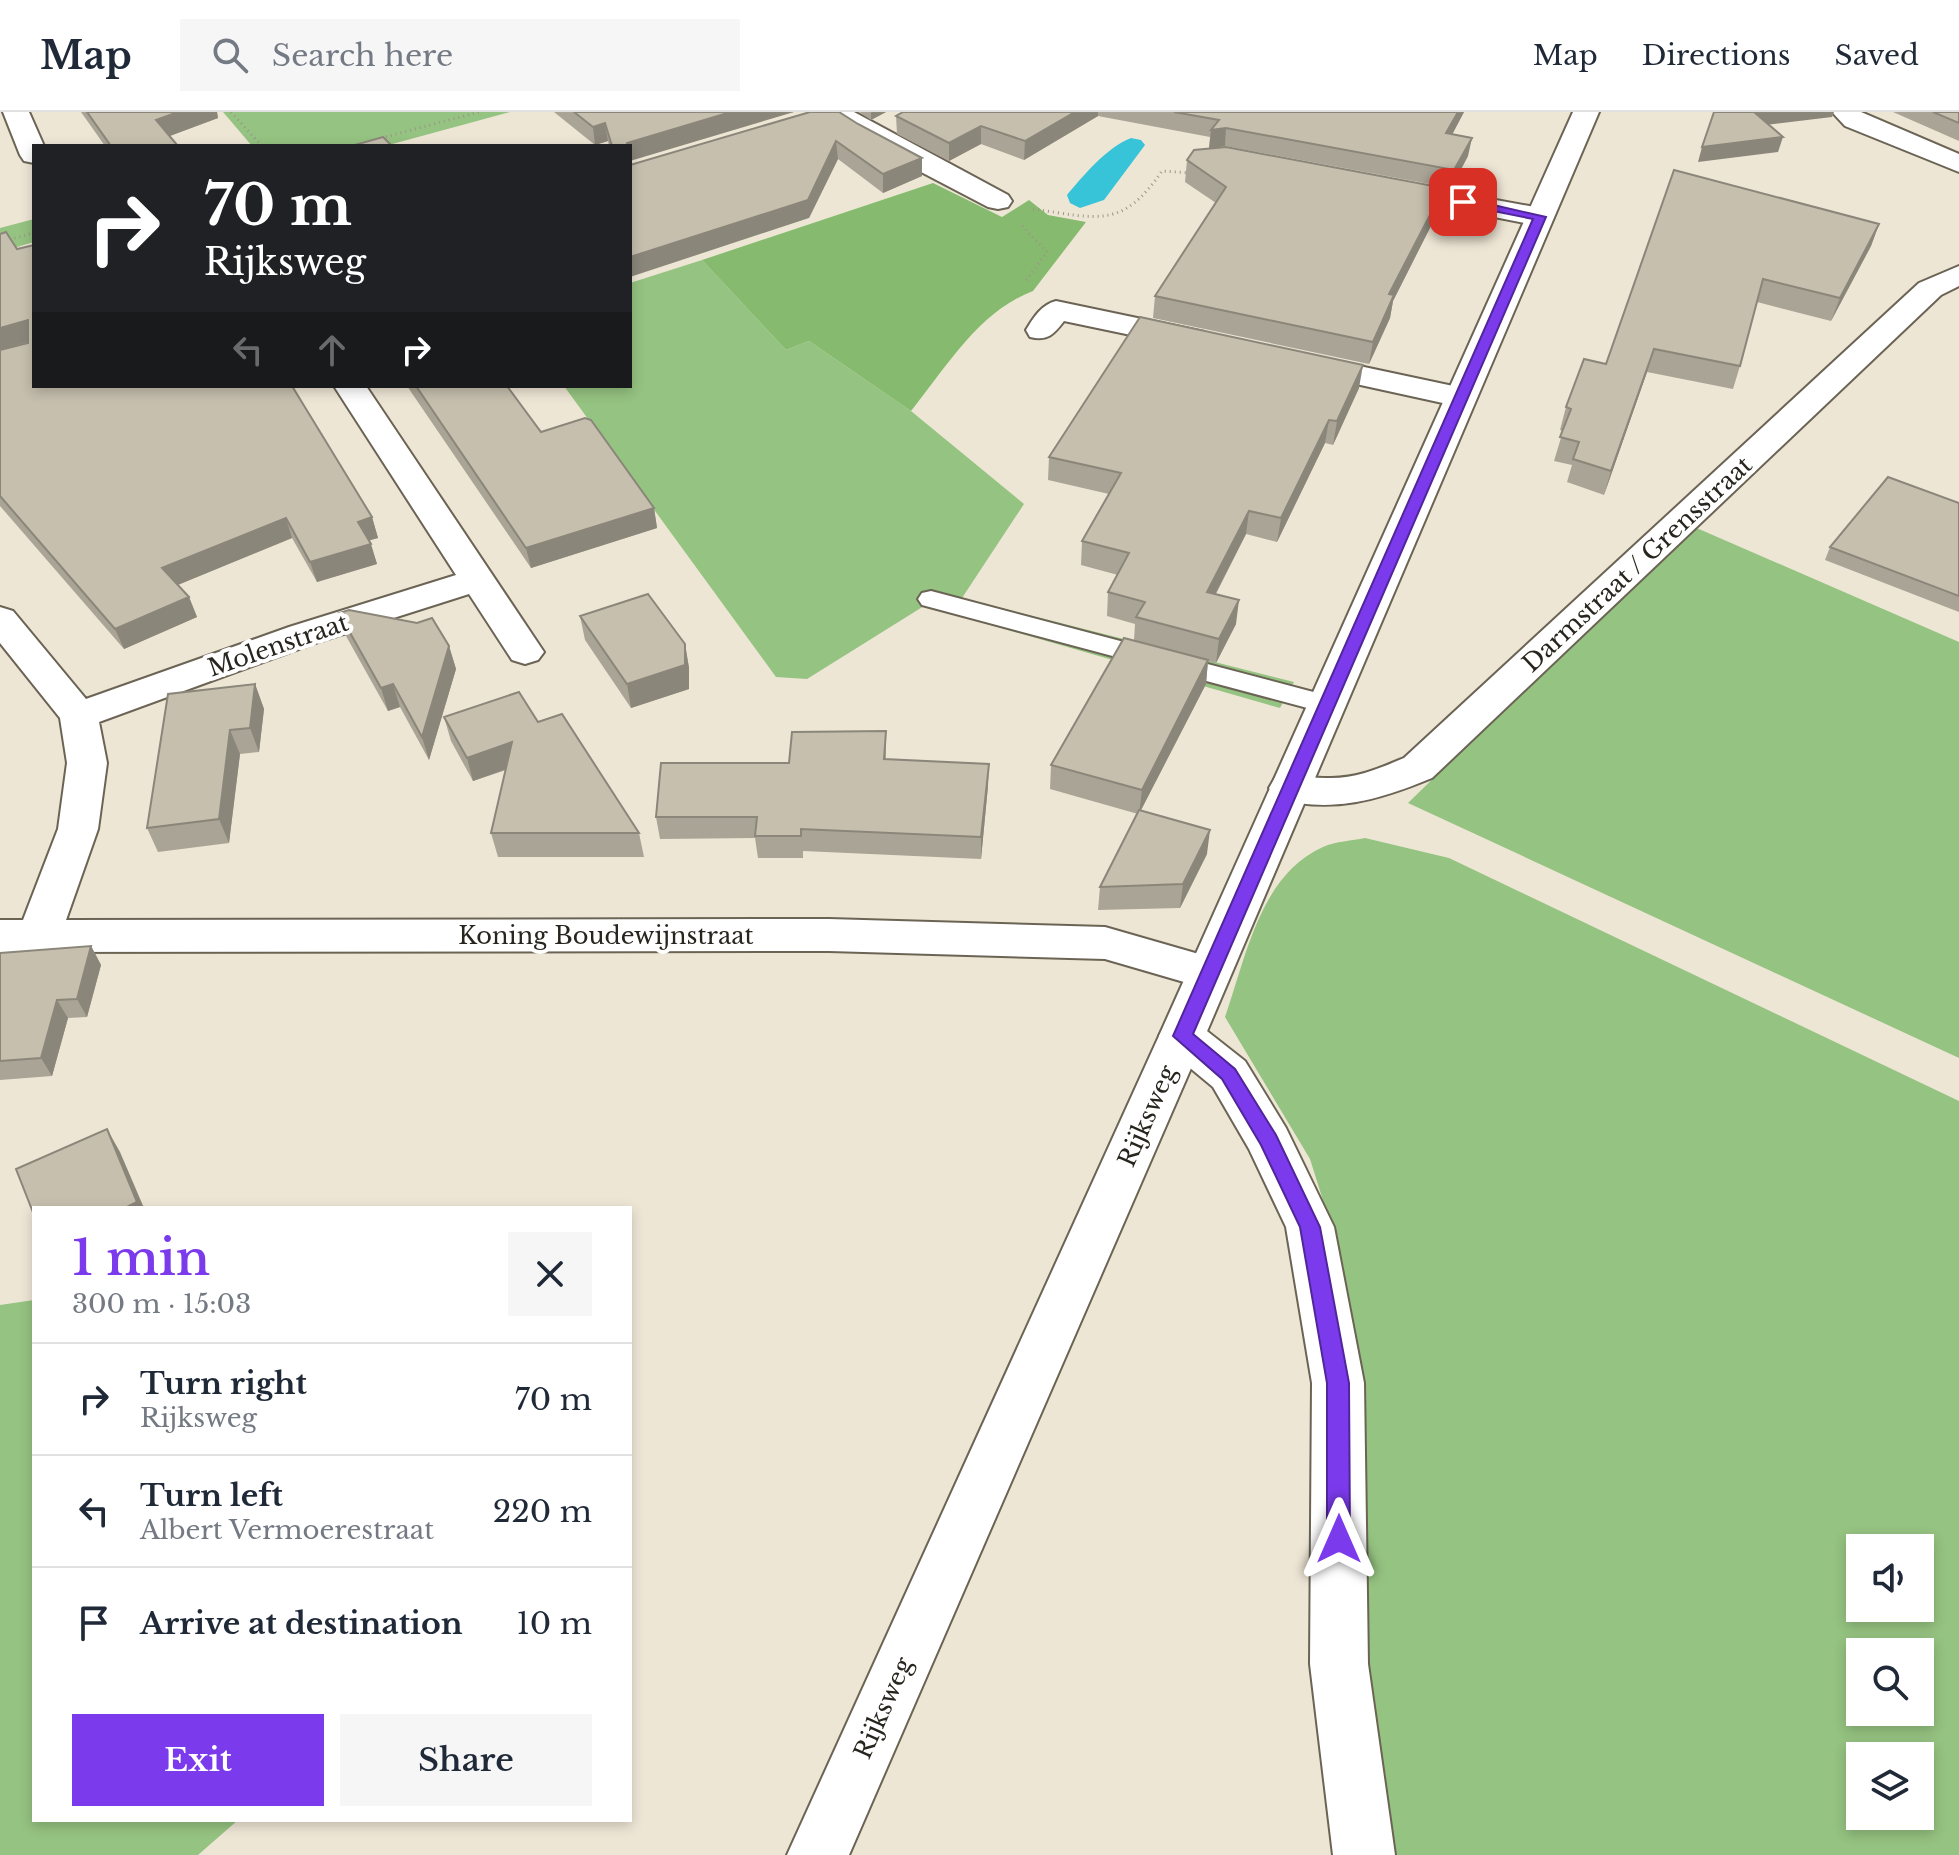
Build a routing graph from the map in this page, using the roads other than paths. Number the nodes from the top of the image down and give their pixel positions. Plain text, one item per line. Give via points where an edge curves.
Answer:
1 (16, 112) edge
2 (835, 112) edge
3 (1586, 112) edge
4 (1845, 112) edge
5 (898, 119) edge
6 (804, 121) edge
7 (870, 134) junction
8 (32, 150) edge
9 (1959, 164) edge
10 (1350, 181) edge
11 (1005, 204) road end
12 (1540, 217) junction
13 (1959, 275) edge
14 (1049, 320) road end
15 (1224, 346) edge
16 (1270, 356) edge
17 (351, 388) edge
18 (1461, 397) junction
19 (477, 580) junction
20 (931, 599) dead end
21 (0, 619) edge
22 (525, 652) dead end
23 (1326, 704) junction
24 (79, 715) junction
25 (1289, 788) junction
26 (20, 935) edge
27 (1208, 973) junction
28 (1182, 1036) junction
29 (818, 1855) edge
30 (1364, 1855) edge

1 - 8 street
2 - 6 street
2 - 7 street
3 - 12 street, Rijksweg
4 - 9 street
5 - 7 street
7 - 11 street
10 - 12 street
12 - 18 street, Rijksweg
13 - 25 street, Darmstraat / Grensstraat via 1930,289 1418,768 1364,791 1320,794
14 - 15 street
16 - 18 street
17 - 19 street
18 - 23 street, Rijksweg
19 - 22 street
19 - 24 street, Molenstraat via 302,635
20 - 23 lane
21 - 24 street
23 - 25 street, Rijksweg
24 - 26 street via 87,763 78,829
25 - 27 street, Rijksweg
26 - 27 street, Koning Boudewijnstraat via 829,935 1105,943
27 - 28 street, Rijksweg
28 - 29 street, Rijksweg
28 - 30 street via 1229,1074 1269,1141 1310,1227 1338,1383 1339,1664

